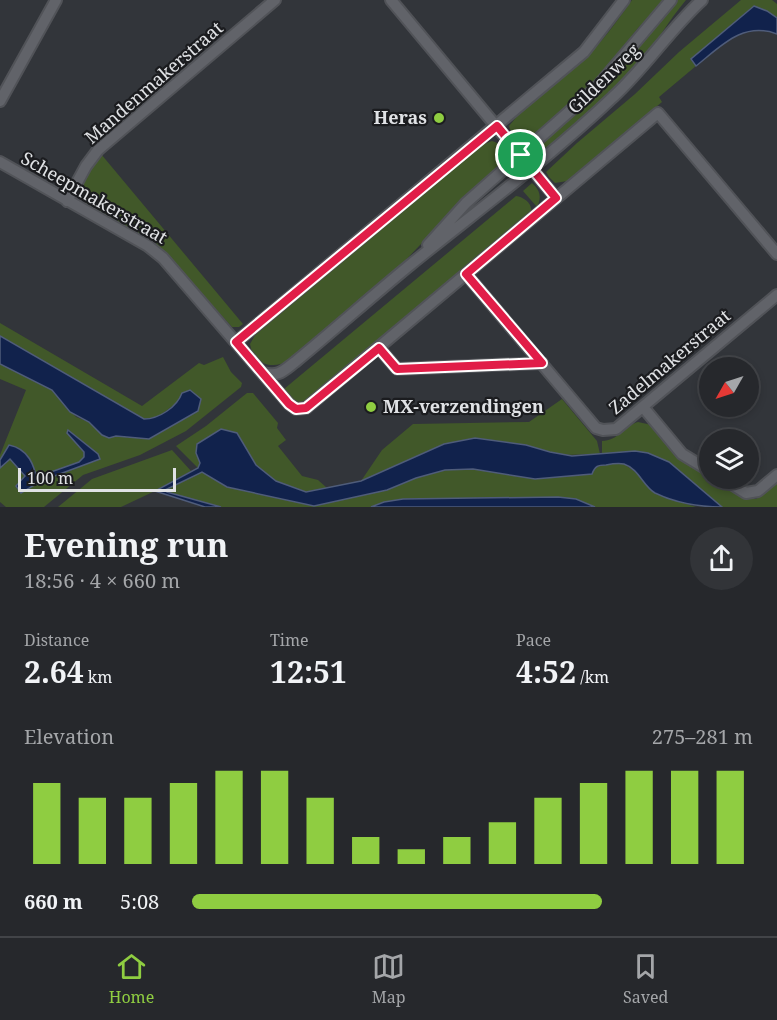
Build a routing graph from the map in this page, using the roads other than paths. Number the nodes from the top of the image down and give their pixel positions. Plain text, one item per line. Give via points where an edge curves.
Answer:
1 (56, 0) edge
2 (275, 0) edge
3 (391, 0) edge
4 (624, 0) edge
5 (671, 0) edge
6 (702, 0) edge
7 (0, 101) edge
8 (497, 126) junction
9 (521, 155) junction
10 (0, 162) edge
11 (532, 168) junction
12 (556, 198) junction
13 (67, 201) junction
14 (777, 254) edge
15 (410, 266) junction
16 (466, 274) junction
17 (777, 295) edge
18 (236, 342) junction
19 (379, 348) junction
20 (542, 363) junction
21 (263, 373) junction
22 (643, 407) junction
23 (699, 464) edge
24 (777, 475) edge
25 (740, 489) edge

1 - 7 street
2 - 13 street, Mandenmakerstraat via 98,150
3 - 8 street
4 - 8 street via 584,51
5 - 9 street, Gildenweg via 611,74
6 - 11 street, Gildenweg via 614,97
8 - 9 street
8 - 18 street
9 - 11 street
9 - 15 street, Gildenweg via 466,203
10 - 13 street, Scheepmakerstraat
11 - 12 street
11 - 15 street, Gildenweg
12 - 14 street via 658,113
12 - 16 street
13 - 18 street, Scheepmakerstraat via 163,258
15 - 21 street, Gildenweg via 281,373
16 - 19 street
16 - 20 street, Zadelmakerstraat
17 - 22 street, Zadelmakerstraat
18 - 21 street, Scheepmakerstraat
19 - 20 street via 397,369
19 - 21 street, Scheepmakerstraat via 306,408 296,409 289,404
20 - 22 street, Zadelmakerstraat via 596,428 616,429
22 - 23 street via 682,454
24 - 25 street via 758,491 746,493

